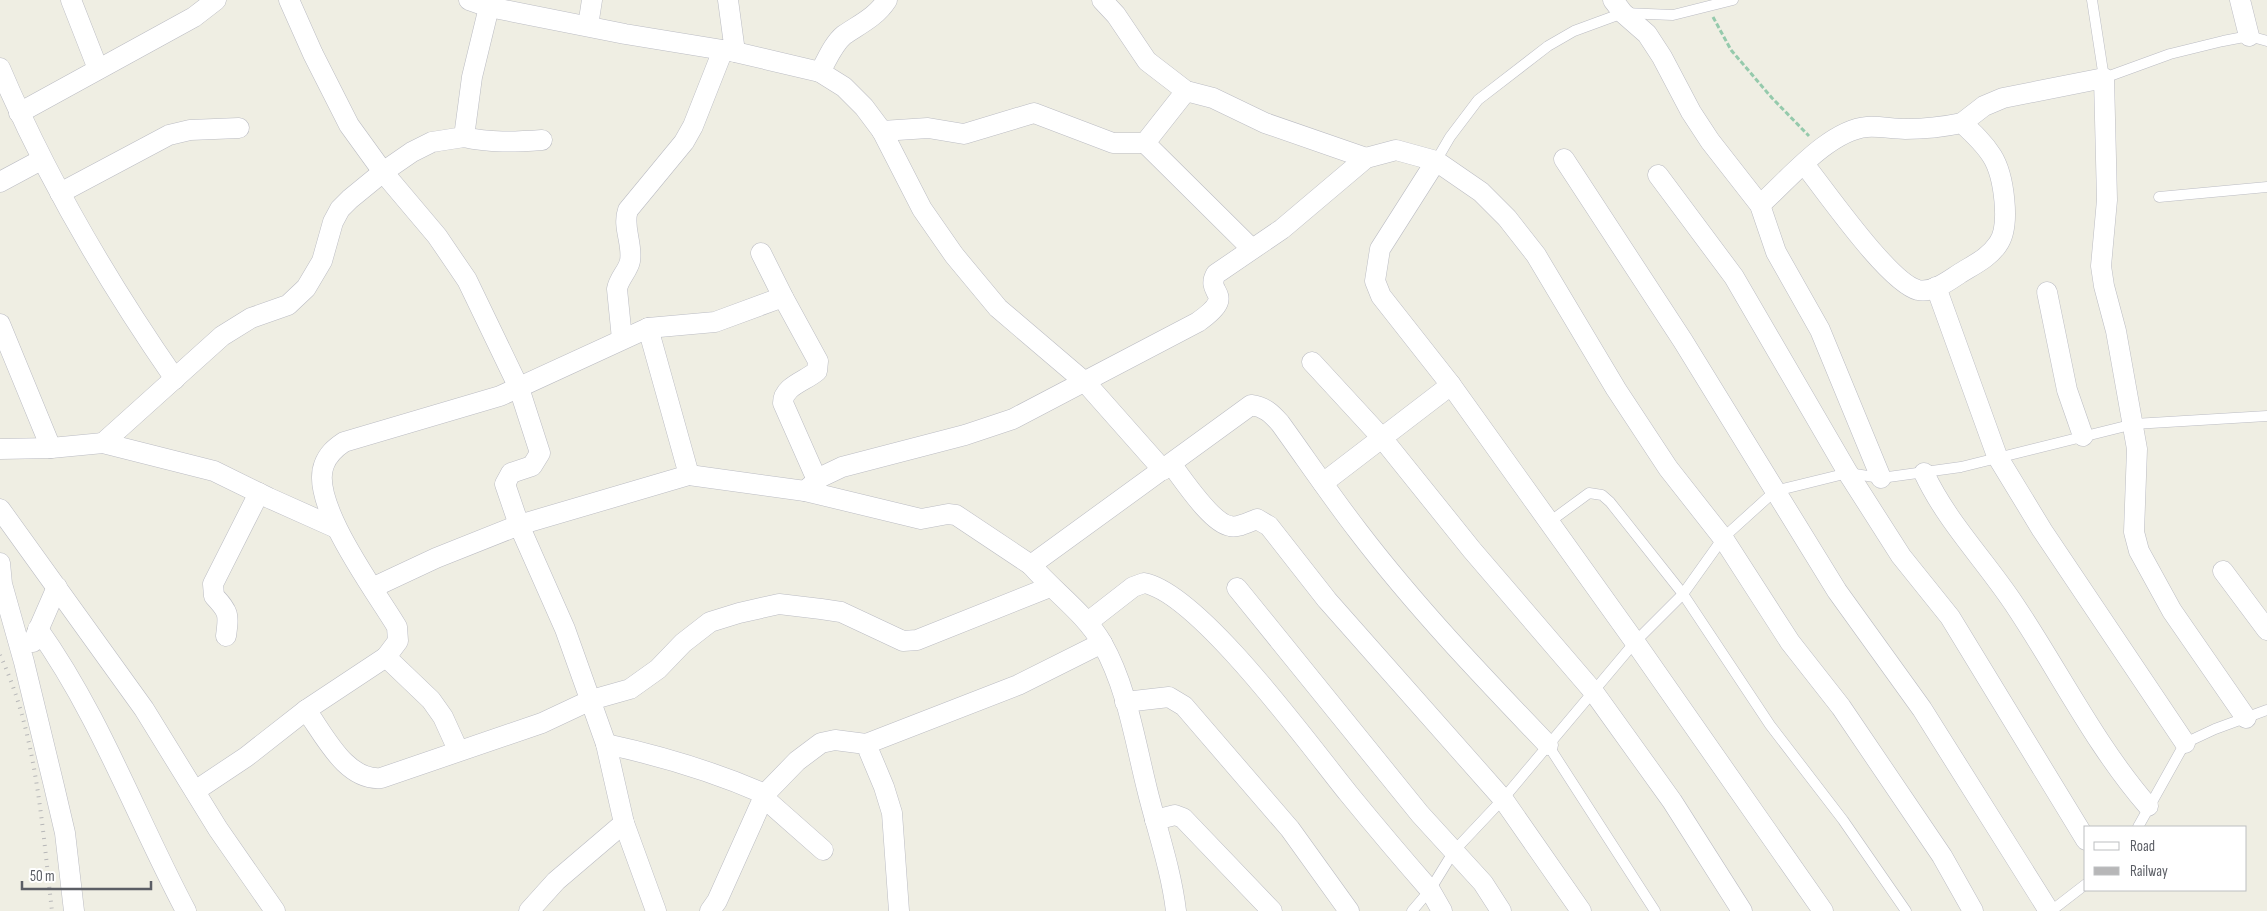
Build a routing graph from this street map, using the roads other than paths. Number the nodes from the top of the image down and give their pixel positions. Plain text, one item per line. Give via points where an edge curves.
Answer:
1 (70, 0) edge
2 (216, 0) edge
3 (289, 0) edge
4 (469, 0) edge
5 (592, 0) edge
6 (728, 0) edge
7 (887, 0) edge
8 (1102, 0) edge
9 (1733, 0) edge
10 (2092, 0) edge
11 (2240, 0) edge
12 (1618, 6) edge
13 (489, 7) junction
14 (588, 26) junction
15 (2258, 39) edge
16 (729, 51) junction
17 (0, 68) edge
18 (98, 69) junction
19 (820, 72) junction
20 (2104, 78) junction
21 (1186, 91) junction
22 (19, 113) junction
23 (1962, 123) junction
24 (239, 128) dead end
25 (882, 131) junction
26 (464, 137) junction
27 (542, 140) dead end
28 (1145, 143) junction
29 (1366, 158) junction
30 (1564, 159) dead end
31 (41, 160) junction
32 (1436, 161) junction
33 (1804, 164) junction
34 (383, 172) junction
35 (1658, 175) dead end
36 (0, 182) edge
37 (2267, 186) edge
38 (60, 193) junction
39 (2159, 197) dead end
40 (1760, 204) junction
41 (1252, 249) junction
42 (761, 252) dead end
43 (1936, 288) junction
44 (2047, 292) dead end
45 (782, 297) junction
46 (0, 324) edge
47 (648, 328) junction
48 (622, 340) junction
49 (1312, 362) dead end
50 (175, 379) junction
51 (1086, 383) junction
52 (1451, 385) junction
53 (519, 388) junction
54 (2267, 416) edge
55 (2134, 424) junction
56 (2083, 436) junction
57 (1382, 438) junction
58 (103, 442) junction
59 (50, 448) junction
60 (0, 449) edge
61 (1997, 456) junction
62 (1167, 467) junction
63 (1848, 472) junction
64 (1924, 473) junction
65 (689, 476) junction
66 (1880, 478) junction
67 (1323, 483) junction
68 (811, 486) junction
69 (1775, 491) junction
70 (259, 493) junction
71 (1, 515) edge
72 (1548, 523) junction
73 (519, 525) junction
74 (334, 527) junction
75 (1723, 538) junction
76 (0, 563) edge
77 (1031, 565) junction
78 (2223, 572) dead end
79 (57, 587) junction
80 (374, 587) junction
81 (1050, 587) junction
82 (1237, 588) dead end
83 (1683, 594) junction
84 (1088, 622) junction
85 (38, 629) junction
86 (2267, 630) edge
87 (226, 636) dead end
88 (1635, 642) junction
89 (1102, 643) junction
90 (386, 656) junction
91 (24, 662) junction
92 (1593, 691) junction
93 (591, 700) junction
94 (1125, 702) junction
95 (306, 710) junction
96 (2267, 710) edge
97 (2246, 718) junction
98 (2185, 743) junction
99 (606, 744) junction
100 (866, 744) junction
101 (1548, 745) junction
102 (458, 750) junction
103 (195, 791) junction
104 (764, 795) junction
105 (1503, 799) junction
106 (2148, 806) junction
107 (1154, 820) junction
108 (624, 823) junction
109 (2138, 826) edge
110 (2084, 837) edge
111 (823, 850) dead end
112 (1454, 850) junction
113 (2084, 886) edge
114 (1430, 890) junction
115 (718, 908) edge
116 (74, 911) edge
117 (186, 911) edge
118 (274, 911) edge
119 (529, 911) edge
120 (656, 911) edge
121 (899, 911) edge
122 (1176, 911) edge
123 (1272, 911) edge
124 (1349, 911) edge
125 (1412, 911) edge
126 (1442, 911) edge
127 (1502, 911) edge
128 (1581, 911) edge
129 (1655, 911) edge
130 (1742, 911) edge
131 (1823, 911) edge
132 (1906, 911) edge
133 (1973, 911) edge
134 (2050, 911) edge

1 - 18 street
2 - 18 street via 194,17
3 - 34 street via 349,125
4 - 13 street
5 - 14 street
6 - 16 street
7 - 19 street via 877,13 837,43
8 - 21 street via 1147,61
9 - 12 lane via 1673,16
10 - 20 lane
11 - 15 street
12 - 32 lane via 1517,69 1478,100
12 - 40 street via 1647,34 1710,141
13 - 14 street
13 - 26 street via 472,77
14 - 16 street
15 - 20 lane via 2170,54
16 - 19 street
16 - 48 street via 684,142 628,210 625,219 630,261 617,289
17 - 22 street
18 - 22 street
19 - 25 street via 844,87
20 - 23 street via 2003,98 1984,106
20 - 55 street via 2107,200 2101,266
21 - 28 street
21 - 29 street via 1213,98 1265,123
22 - 31 street
23 - 33 street via 1940,128 1868,126 1853,129
23 - 43 street via 1993,158 2003,184 2004,233 1984,259
24 - 38 street via 190,130 170,135
25 - 28 street via 928,128 964,134 1034,113 1113,143
25 - 51 street via 922,209 954,255 998,308
26 - 27 street via 504,143
26 - 34 street via 432,142
28 - 41 street
29 - 32 street via 1396,150
29 - 41 street via 1282,229
30 - 69 street via 1683,341
31 - 36 street
31 - 38 street
32 - 52 street via 1380,249 1375,281 1380,296
32 - 75 street via 1481,192 1507,218 1536,256 1668,468
33 - 40 street
33 - 43 street via 1891,270 1918,290
34 - 50 street via 340,210 333,222 322,261 306,288 288,305 239,324
34 - 53 street via 437,236 466,280
35 - 63 street via 1734,276
37 - 39 lane
38 - 50 street
40 - 66 street via 1776,252 1820,330
41 - 51 street via 1216,274 1213,281 1219,300 1211,312
42 - 45 street
43 - 61 street
44 - 56 street via 2067,390
45 - 47 street via 715,322
45 - 68 street via 818,361 817,371 791,387 783,397
46 - 59 street
47 - 48 street
47 - 65 street
48 - 53 street
49 - 57 street
50 - 58 street
51 - 62 street
51 - 68 street via 1013,419 842,467
52 - 57 street
52 - 72 street
53 - 73 street via 540,453 532,466 511,474 505,484
53 - 74 street via 344,442 332,450 323,466 322,480
54 - 55 lane
55 - 56 lane
55 - 97 street via 2138,449 2134,532 2139,551 2172,611
56 - 61 lane
57 - 67 street
57 - 92 street via 1472,550
58 - 59 street
58 - 70 street via 214,471
59 - 60 street
61 - 64 lane via 1961,467
61 - 98 street via 2042,530
62 - 67 street via 1240,411 1250,405 1261,406 1280,423
62 - 77 street
62 - 105 street via 1225,525 1235,526 1256,519 1269,526 1327,600
63 - 66 lane
63 - 69 lane
63 - 110 street via 1902,556 1950,617
64 - 66 lane
64 - 106 street via 1944,511 2013,603 2123,778
65 - 68 street
65 - 73 street
67 - 101 street via 1358,531 1442,632
68 - 77 street via 921,519 956,515
69 - 75 lane
69 - 134 street via 1837,591 1922,709
70 - 74 street
70 - 87 street via 213,584 212,593 228,616
71 - 79 street
72 - 83 lane via 1589,493 1602,496
72 - 88 street
73 - 80 street
73 - 93 street via 551,593
74 - 80 street
75 - 83 lane
75 - 133 street via 1790,642 1841,707 1942,856
76 - 91 street via 2,584
77 - 81 street
78 - 86 street
79 - 85 street
79 - 103 street via 144,709
80 - 90 street via 397,627 398,641
81 - 84 street
81 - 93 street via 917,640 903,642 841,612 779,604 739,613 710,622 683,643 658,669 630,689
82 - 112 street via 1420,814
83 - 88 lane
83 - 132 lane via 1770,725 1843,820
84 - 89 street
84 - 114 street via 1133,587 1144,583 1163,589 1192,610 1252,674
85 - 91 street
85 - 117 street via 79,692
88 - 92 lane
88 - 131 street
89 - 94 street
89 - 100 street via 1018,684
90 - 95 street
90 - 102 street via 432,700
91 - 116 street via 64,833
92 - 101 lane
92 - 130 street via 1672,801
93 - 99 street
93 - 102 street via 542,723
94 - 107 street
94 - 124 street via 1169,697 1184,706 1290,829
95 - 102 street via 346,764 360,776 370,779 382,778
95 - 103 street via 246,757
96 - 97 lane
97 - 98 lane
98 - 106 lane
99 - 104 street via 664,756 725,777
99 - 108 street
100 - 104 street via 835,740 821,743 797,761
100 - 121 street via 892,814
101 - 105 lane
101 - 129 lane
103 - 118 street
104 - 111 street
104 - 115 street
105 - 112 lane
105 - 128 street
106 - 109 lane
107 - 122 street via 1172,876
107 - 123 street via 1179,815
108 - 119 street via 556,881
108 - 120 street
112 - 114 lane
112 - 127 street
113 - 134 lane
114 - 125 lane
114 - 126 street

